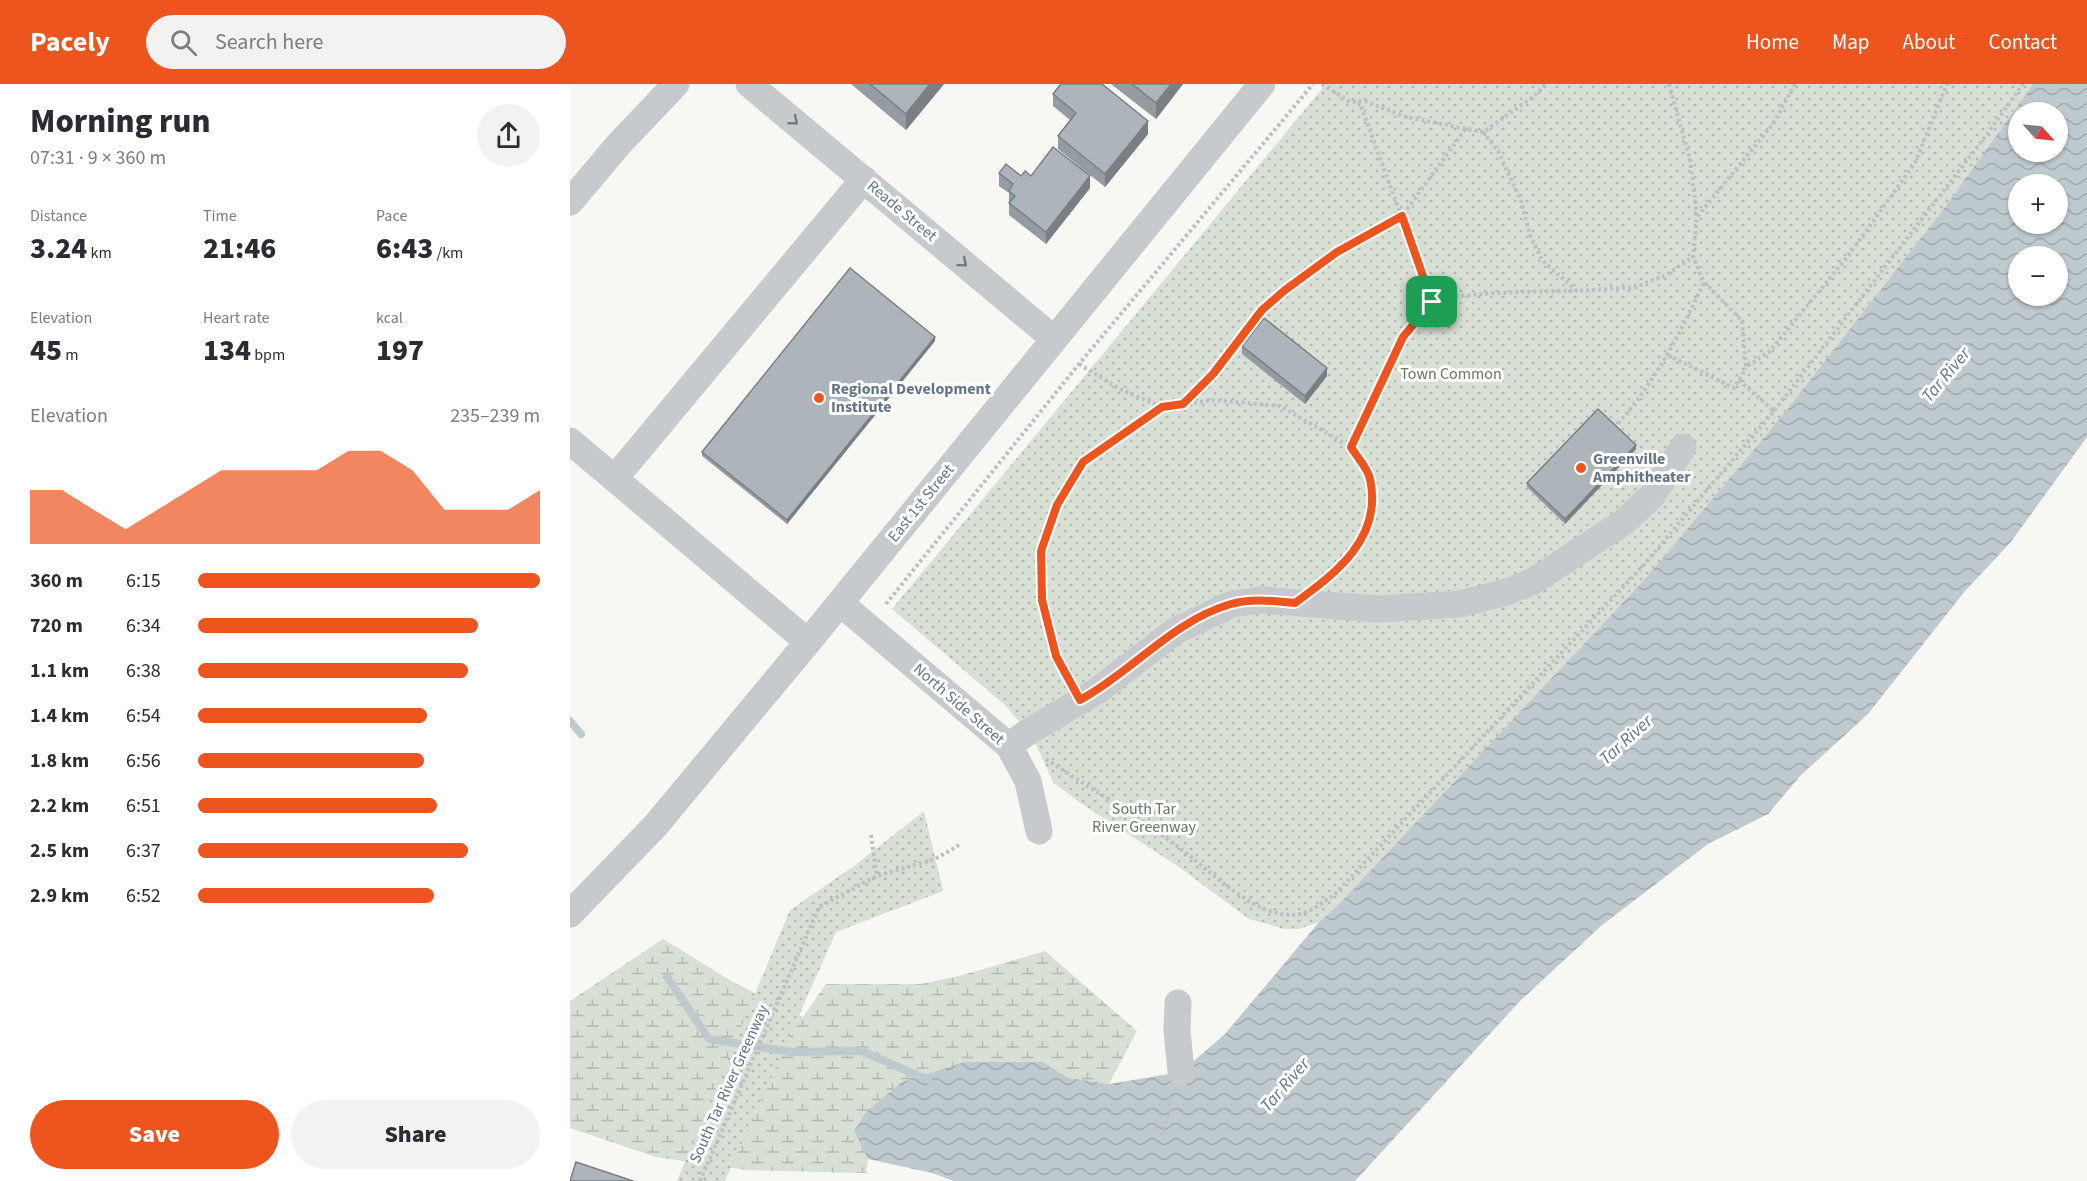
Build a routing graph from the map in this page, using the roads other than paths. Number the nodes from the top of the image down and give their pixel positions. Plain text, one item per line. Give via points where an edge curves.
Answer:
1 (676, 84) edge
2 (749, 84) edge
3 (1262, 84) edge
4 (864, 179) junction
5 (570, 202) edge
6 (1054, 339) junction
7 (570, 441) edge
8 (1683, 447) dead end
9 (615, 478) junction
10 (840, 603) junction
11 (808, 642) junction
12 (1009, 746) junction
13 (1039, 831) dead end
14 (570, 914) edge
15 (1178, 1003) dead end
16 (1181, 1072) dead end

1 - 5 street
2 -> 4 street, Reade Street
3 - 6 street, East 1st Street
4 -> 6 street, Reade Street
4 - 9 street
6 - 10 street, East 1st Street
7 - 9 street
8 - 12 street via 1652,496 1624,522 1560,565 1504,593 1459,604 1378,609 1261,600 1232,604 1175,631 1097,691
9 - 11 street
10 - 11 street, East 1st Street
10 - 12 street, North Side Street
11 - 14 street, East 1st Street via 656,825
12 - 13 street, North Side Street via 1028,781
15 - 16 street

